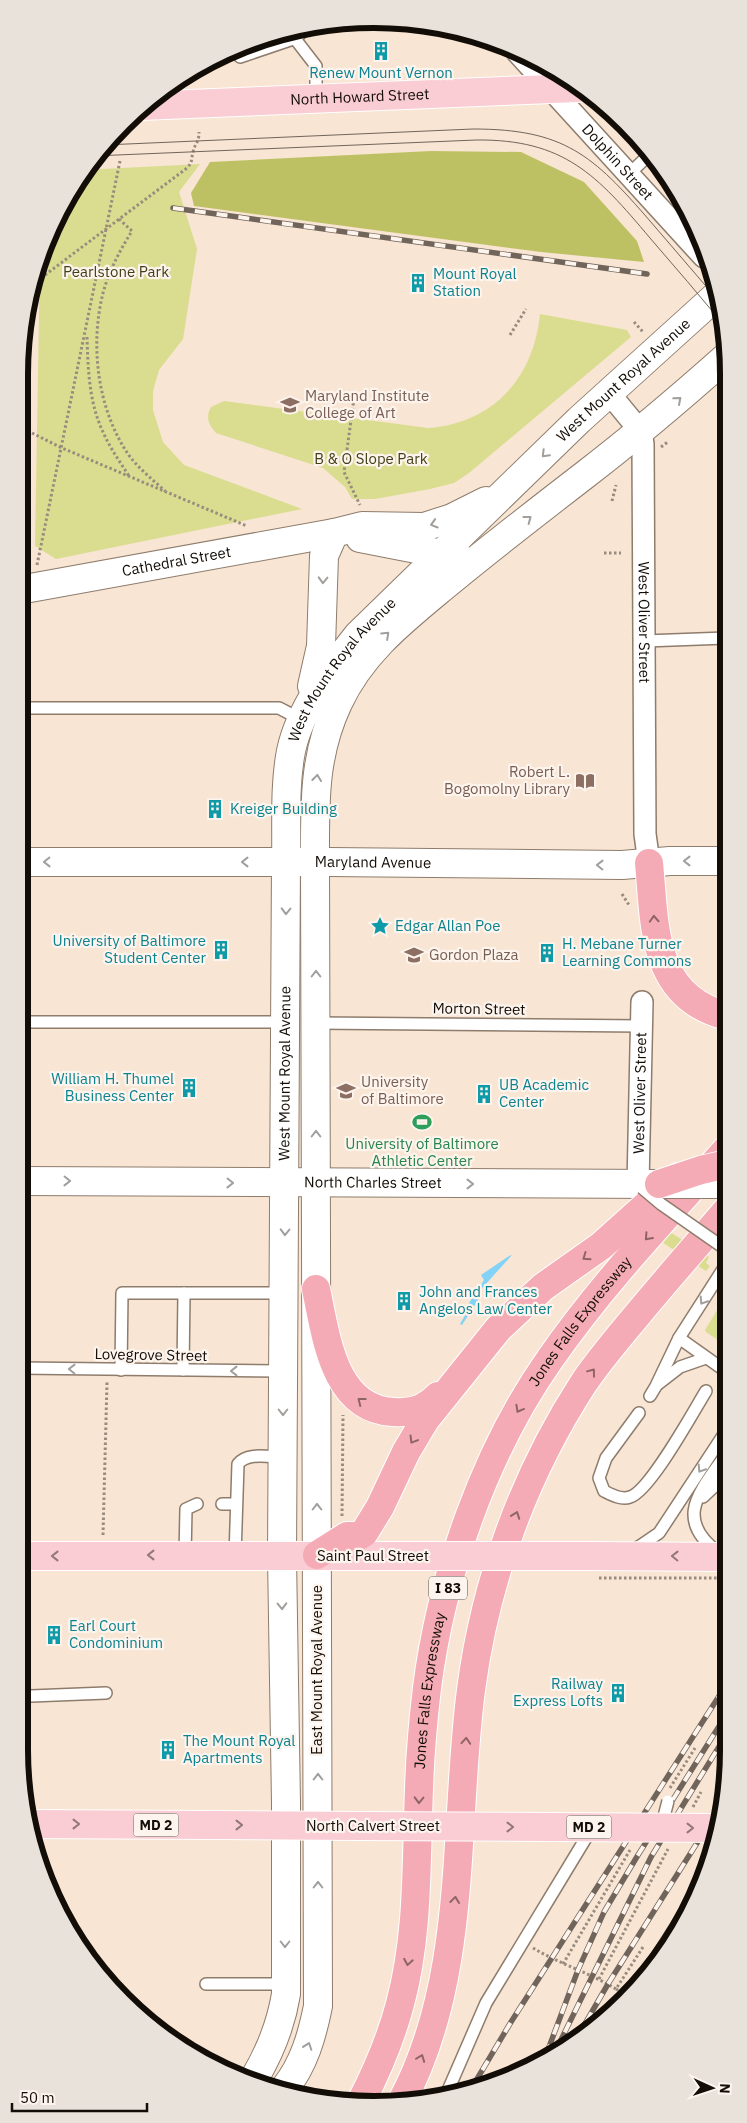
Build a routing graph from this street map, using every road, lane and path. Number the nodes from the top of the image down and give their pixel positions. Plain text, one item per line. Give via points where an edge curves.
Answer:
1 (294, 37) edge
2 (281, 40) edge
3 (238, 55) edge
4 (545, 73) edge
5 (564, 88) edge
6 (316, 99) junction
7 (155, 105) edge
8 (199, 132) dead end
9 (645, 159) edge
10 (120, 161) dead end
11 (629, 174) junction
12 (119, 218) junction
13 (108, 227) junction
14 (696, 248) edge
15 (41, 278) edge
16 (712, 300) edge
17 (526, 309) dead end
18 (634, 322) dead end
19 (86, 331) junction
20 (644, 333) dead end
21 (510, 335) dead end
22 (720, 364) edge
23 (609, 393) junction
24 (354, 398) dead end
25 (32, 433) dead end
26 (651, 440) junction
27 (669, 441) dead end
28 (62, 448) junction
29 (129, 476) junction
30 (616, 485) dead end
31 (510, 489) junction
32 (166, 491) junction
33 (612, 501) dead end
34 (360, 506) dead end
35 (248, 526) dead end
36 (334, 534) junction
37 (489, 548) junction
38 (604, 553) dead end
39 (621, 553) dead end
40 (442, 554) junction
41 (38, 562) dead end
42 (28, 588) edge
43 (720, 638) edge
44 (645, 641) junction
45 (28, 708) edge
46 (302, 720) junction
47 (720, 861) edge
48 (28, 862) edge
49 (286, 862) junction
50 (315, 862) junction
51 (649, 863) junction
52 (622, 894) dead end
53 (629, 905) dead end
54 (642, 1002) dead end
55 (720, 1014) edge
56 (28, 1022) edge
57 (285, 1022) junction
58 (316, 1022) junction
59 (642, 1026) junction
60 (720, 1138) edge
61 (720, 1157) edge
62 (720, 1166) edge
63 (28, 1181) edge
64 (285, 1183) junction
65 (316, 1183) junction
66 (720, 1184) edge
67 (646, 1185) junction
68 (720, 1218) edge
69 (720, 1245) edge
70 (720, 1274) edge
71 (316, 1290) junction
72 (184, 1293) junction
73 (284, 1293) junction
74 (679, 1338) junction
75 (706, 1358) junction
76 (720, 1367) edge
77 (28, 1368) edge
78 (121, 1370) junction
79 (183, 1370) junction
80 (283, 1371) junction
81 (462, 1372) junction
82 (107, 1378) dead end
83 (656, 1386) junction
84 (706, 1391) dead end
85 (650, 1396) dead end
86 (343, 1410) dead end
87 (638, 1412) dead end
88 (720, 1440) edge
89 (282, 1457) junction
90 (720, 1463) edge
91 (720, 1481) edge
92 (197, 1504) dead end
93 (222, 1504) dead end
94 (236, 1504) junction
95 (694, 1509) junction
96 (341, 1521) dead end
97 (103, 1536) dead end
98 (720, 1552) edge
99 (28, 1556) edge
100 (185, 1556) junction
101 (235, 1556) junction
102 (317, 1556) junction
103 (626, 1556) junction
104 (720, 1556) edge
105 (282, 1557) junction
106 (106, 1693) dead end
107 (28, 1696) edge
108 (695, 1748) dead end
109 (669, 1789) dead end
110 (701, 1792) dead end
111 (668, 1801) dead end
112 (692, 1808) dead end
113 (598, 1819) dead end
114 (36, 1824) edge
115 (286, 1826) junction
116 (318, 1826) junction
117 (710, 1829) edge
118 (665, 1837) junction
119 (632, 1847) dead end
120 (524, 1943) junction
121 (644, 1947) dead end
122 (564, 1964) junction
123 (599, 1979) junction
124 (206, 1984) dead end
125 (285, 1984) junction
126 (616, 1989) junction
127 (620, 1992) edge
128 (256, 2075) edge
129 (287, 2085) edge
130 (449, 2087) edge
131 (405, 2094) edge
132 (364, 2096) edge

1 - 6 lane via 316,66
2 - 3 lane
4 - 5 street, Dolphin Street
5 - 6 main road, North Howard Street
5 - 11 street, Dolphin Street
6 - 7 main road, North Howard Street
8 - 12 path via 200,141 192,152 192,163
9 - 11 lane
10 - 13 path
11 - 14 street, Dolphin Street
12 - 13 path
12 - 32 path via 132,231 108,276 101,305 98,362 103,398 111,425 129,455
13 - 15 path
13 - 19 path
16 - 23 main road, West Mount Royal Avenue
17 - 21 path
18 - 20 path
19 - 28 path
19 - 29 path via 93,405 103,432
26 -> 22 main road, West Mount Royal Avenue
23 - 26 street
23 -> 31 main road, West Mount Royal Avenue
24 - 34 path via 344,472
25 - 28 path
26 - 27 path
37 -> 26 main road, West Mount Royal Avenue
26 - 44 street, West Oliver Street via 643,444
28 - 29 path
28 - 41 path
29 - 32 path
30 - 33 path
31 -> 36 main road, Cathedral Street via 452,518 424,527 362,526
31 - 40 main road, West Mount Royal Avenue
32 - 35 path
36 - 40 main road, Cathedral Street
36 - 42 main road, Cathedral Street
36 -> 46 main road via 324,556 321,646
37 - 40 main road, Cathedral Street
50 -> 37 main road, West Mount Royal Avenue via 315,793 320,752 338,702 352,676 384,636
38 - 39 path
40 - 46 main road, West Mount Royal Avenue via 358,635 320,685
43 - 44 lane
44 - 51 street, West Oliver Street
45 - 46 lane via 279,708
46 - 49 main road, West Mount Royal Avenue via 292,750 288,778
47 -> 51 main road, Maryland Avenue
49 -> 48 main road, Maryland Avenue
49 - 50 main road, Maryland Avenue
49 -> 57 main road, West Mount Royal Avenue
51 -> 50 main road, Maryland Avenue
58 -> 50 main road, West Mount Royal Avenue
55 -> 51 highway via 710,1011 681,990 664,966 655,928
52 - 53 path
54 - 59 street, West Oliver Street
56 - 57 lane
57 - 64 main road, West Mount Royal Avenue
58 - 59 lane, Morton Street
65 -> 58 main road, West Mount Royal Avenue
59 - 67 street, West Oliver Street
60 -> 81 highway via 620,1230 522,1305
61 -> 132 highway, Jones Falls Expressway / I 83 via 642,1245 549,1360 502,1440 463,1534 444,1601 427,1688 415,1904 409,1955 400,2004
62 - 67 highway, bridge
63 -> 64 main road, North Charles Street
64 - 65 main road, North Charles Street
64 -> 73 main road
65 -> 67 main road, North Charles Street
65 - 71 main road, East Mount Royal Avenue
66 - 67 main road, North Charles Street, bridge
67 - 69 lane, bridge via 661,1204
131 -> 68 highway, I 83 via 423,2054 436,2010 454,1910 466,1740 476,1655 487,1602 520,1503 561,1419 585,1382 616,1340
70 -> 74 lane
81 -> 71 highway via 431,1403 418,1411 386,1412 364,1404 338,1373
102 -> 71 main road, East Mount Royal Avenue
72 - 73 lane
72 - 78 lane via 122,1294
72 - 79 lane
73 - 80 main road
74 - 75 lane
74 - 83 lane
75 - 76 lane
75 - 83 lane via 680,1367
78 -> 77 lane, Lovegrove Street
78 - 79 lane, Lovegrove Street
80 -> 79 lane, Lovegrove Street
80 -> 89 main road
81 -> 102 highway via 425,1420 364,1533 347,1536
82 - 97 path
83 - 85 lane
84 - 87 lane via 646,1485 629,1497 618,1497 604,1491 599,1478 606,1458
86 - 96 path
88 -> 103 lane via 660,1533
89 - 94 lane via 242,1459 238,1464
89 - 105 main road
90 - 95 lane
91 - 95 lane
92 - 100 lane via 186,1509
93 - 94 lane
94 - 101 lane
95 - 98 lane via 696,1530
100 -> 99 main road, Saint Paul Street
100 - 101 main road, Saint Paul Street
101 - 105 main road, Saint Paul Street
102 - 103 main road, Saint Paul Street, bridge
102 - 105 main road, Saint Paul Street
116 -> 102 main road, East Mount Royal Avenue
104 -> 103 main road, Saint Paul Street
105 -> 115 main road
106 - 107 lane
108 - 109 path
110 - 112 path
111 - 118 lane, bridge
113 - 120 lane
114 -> 115 main road, North Calvert Street / MD 2
115 - 116 main road, North Calvert Street / MD 2
115 -> 125 main road
116 -> 118 main road, North Calvert Street / MD 2, bridge
129 -> 116 main road, East Mount Royal Avenue via 304,2058 318,2006
118 -> 117 main road, North Calvert Street / MD 2, bridge
118 - 123 path
119 - 122 path
120 - 122 path
120 - 130 lane via 486,2003
121 - 126 path
122 - 123 path
123 - 126 path
124 - 125 lane
125 - 128 main road via 277,2033
126 - 127 path

